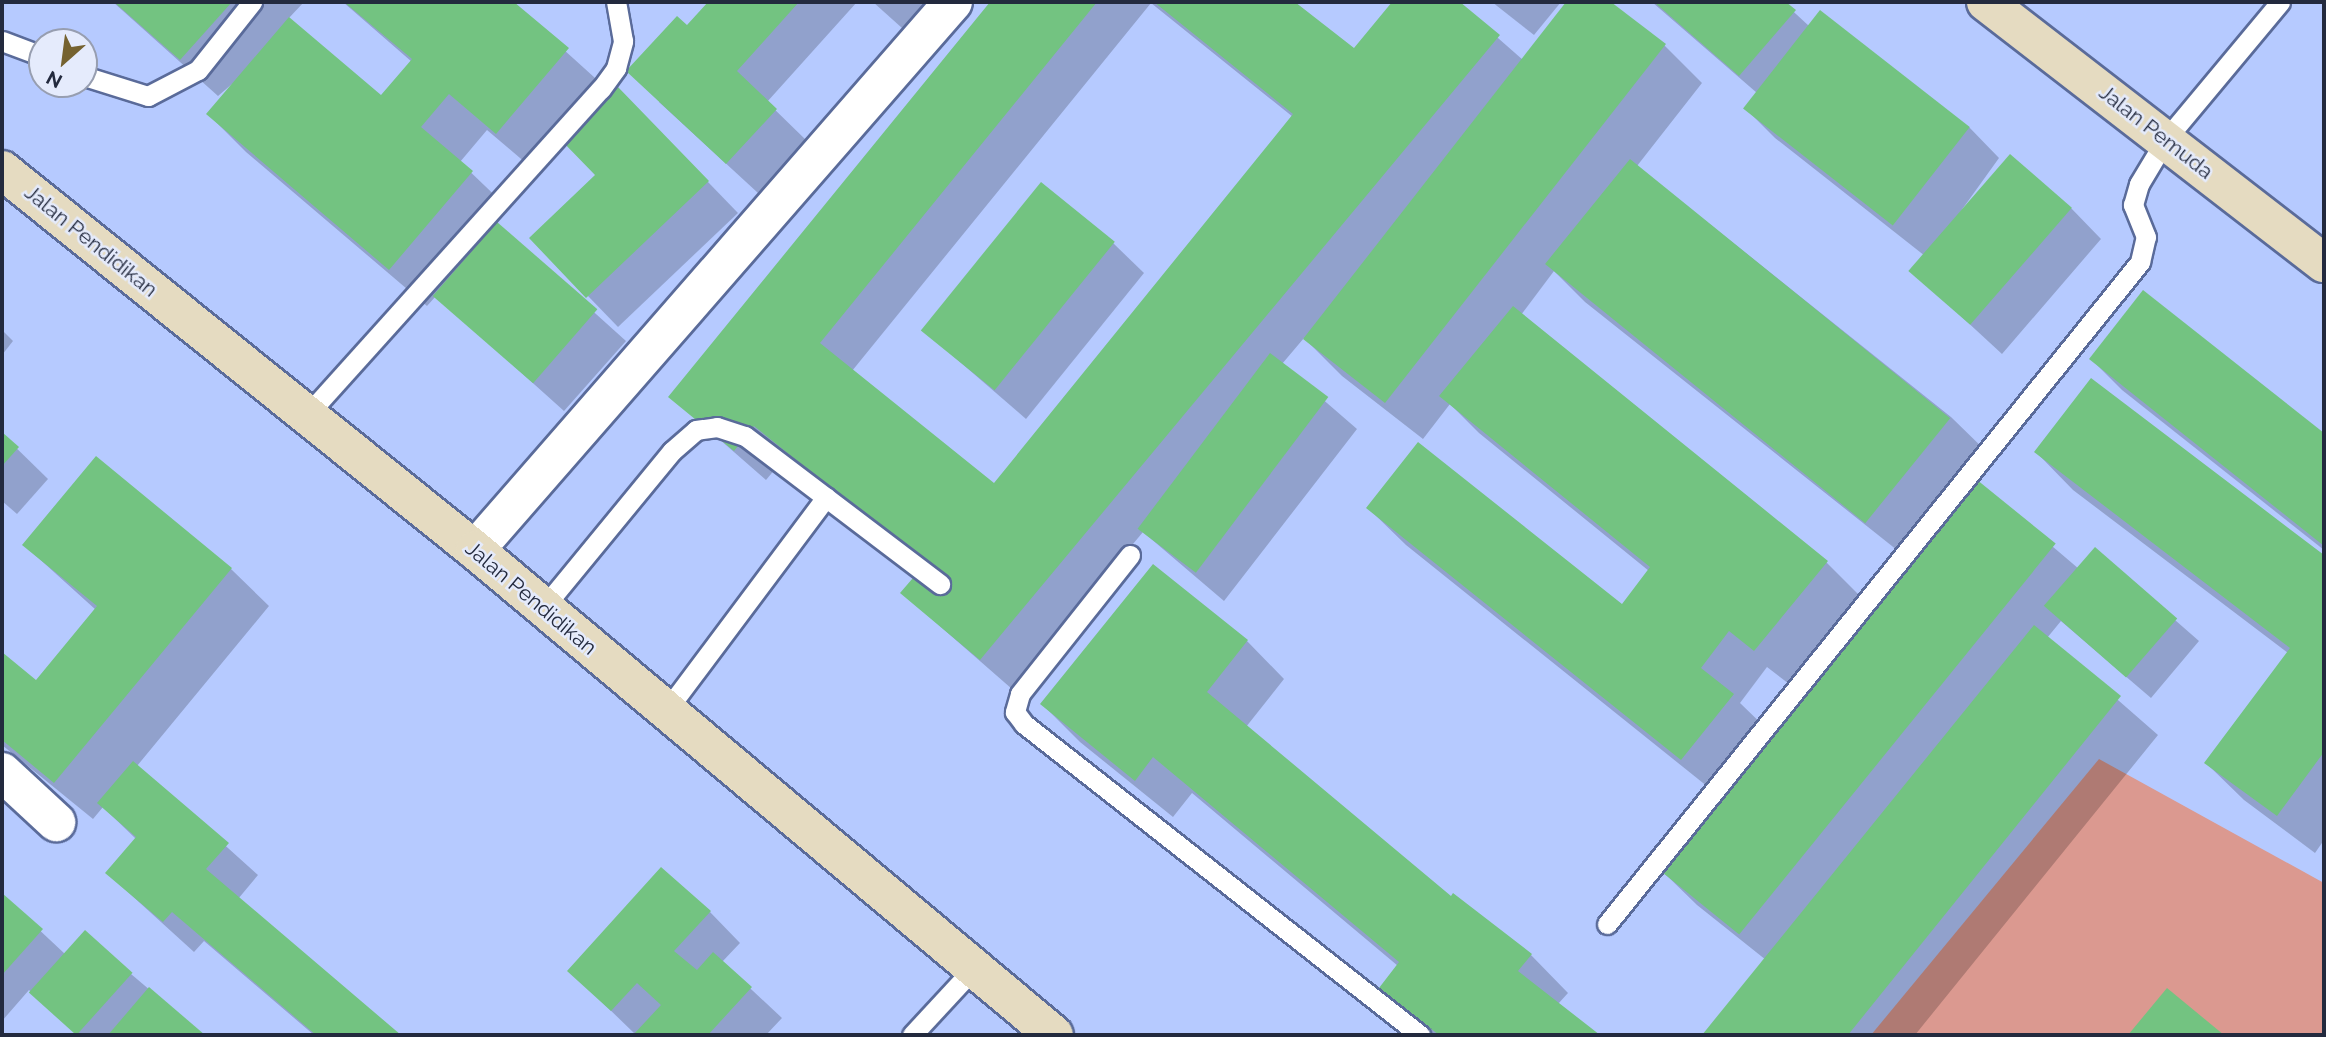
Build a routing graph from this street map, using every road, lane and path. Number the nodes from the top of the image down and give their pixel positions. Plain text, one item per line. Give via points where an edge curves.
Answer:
1 (252, 2) edge
2 (616, 2) edge
3 (953, 2) edge
4 (2280, 2) edge
5 (1993, 4) edge
6 (2, 41) edge
7 (28, 51) edge
8 (98, 80) edge
9 (2166, 139) junction
10 (2, 170) edge
11 (2324, 263) edge
12 (307, 415) junction
13 (825, 497) junction
14 (475, 550) junction
15 (1130, 555) dead end
16 (940, 584) dead end
17 (543, 608) junction
18 (666, 711) junction
19 (2, 772) edge
20 (56, 822) dead end
21 (1607, 924) dead end
22 (974, 968) junction
23 (912, 1035) edge
24 (1054, 1035) edge
25 (1420, 1035) edge

1 - 8 lane via 198,70 148,96
2 - 12 lane via 623,41 616,68 601,89
3 - 14 street
4 - 9 lane
5 - 9 main road, Jalan Pemuda
6 - 7 lane
9 - 11 main road, Jalan Pemuda
9 - 21 lane via 2134,195 2133,205 2146,237 2140,262
10 - 12 main road, Jalan Pendidikan
12 - 14 main road, Jalan Pendidikan
13 - 16 lane
13 - 17 lane via 745,436 717,427 696,430 672,451
13 - 18 lane
14 - 17 main road, Jalan Pendidikan
15 - 25 lane via 1020,694 1015,712 1024,724
17 - 18 main road, Jalan Pendidikan
18 - 22 main road, Jalan Pendidikan
19 - 20 street
22 - 23 lane
22 - 24 main road, Jalan Pendidikan

